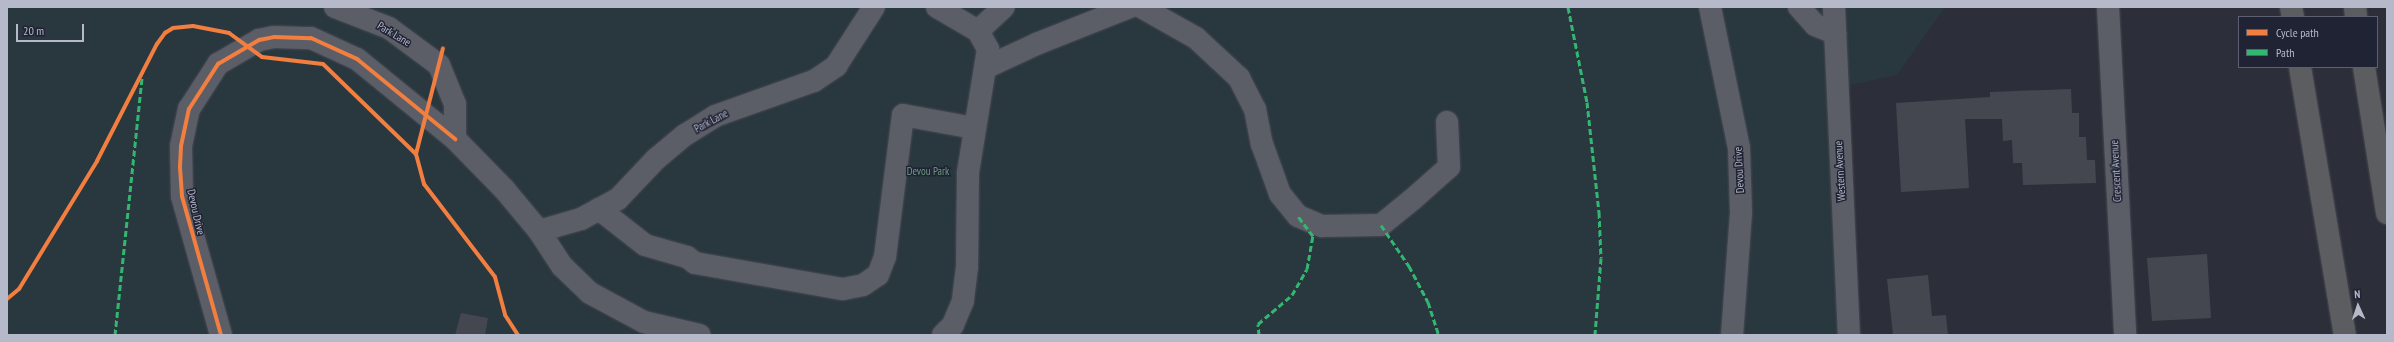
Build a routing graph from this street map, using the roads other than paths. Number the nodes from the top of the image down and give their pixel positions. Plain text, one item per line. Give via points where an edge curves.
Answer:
1 (335, 7) edge
2 (874, 7) edge
3 (937, 7) edge
4 (1004, 7) edge
5 (1130, 7) edge
6 (1141, 7) edge
7 (1710, 7) edge
8 (1799, 7) edge
9 (1834, 7) edge
10 (2108, 7) edge
11 (978, 31) junction
12 (1835, 33) junction
13 (988, 67) junction
14 (2300, 68) edge
15 (2364, 68) edge
16 (1447, 122) dead end
17 (974, 128) junction
18 (455, 139) junction
19 (599, 209) junction
20 (2387, 213) edge
21 (539, 231) junction
22 (221, 335) edge
23 (700, 335) edge
24 (943, 335) edge
25 (1732, 335) edge
26 (1849, 335) edge
27 (2125, 335) edge
28 (2345, 335) edge

1 - 18 street, Park Lane via 389,28 439,65 455,104
2 - 19 street, Park Lane via 836,66 814,81 715,116 685,135 656,159 629,190
3 - 11 street
4 - 11 street
5 - 13 street via 1039,43
6 - 16 street via 1196,38 1239,78 1255,109 1262,144 1280,194 1298,216 1322,226 1381,225 1413,199 1449,167
7 - 25 street, Devou Drive via 1738,148 1741,213
8 - 12 street via 1815,25
9 - 12 street, Western Avenue
10 - 27 street, Crescent Avenue
11 - 13 street via 988,49
12 - 26 street, Western Avenue
13 - 17 street
14 - 28 highway
15 - 20 highway
17 - 19 street via 903,115 885,257 878,275 863,285 843,290 695,263 687,257 645,245
17 - 24 street via 968,173 967,268 963,301 953,325
18 - 21 street via 504,189
18 - 22 street, Devou Drive via 357,59 310,38 274,37 259,40 218,64 189,109 181,146 180,166 182,196
19 - 21 street, Park Lane via 581,219
21 - 23 street via 562,266 594,297 644,322

